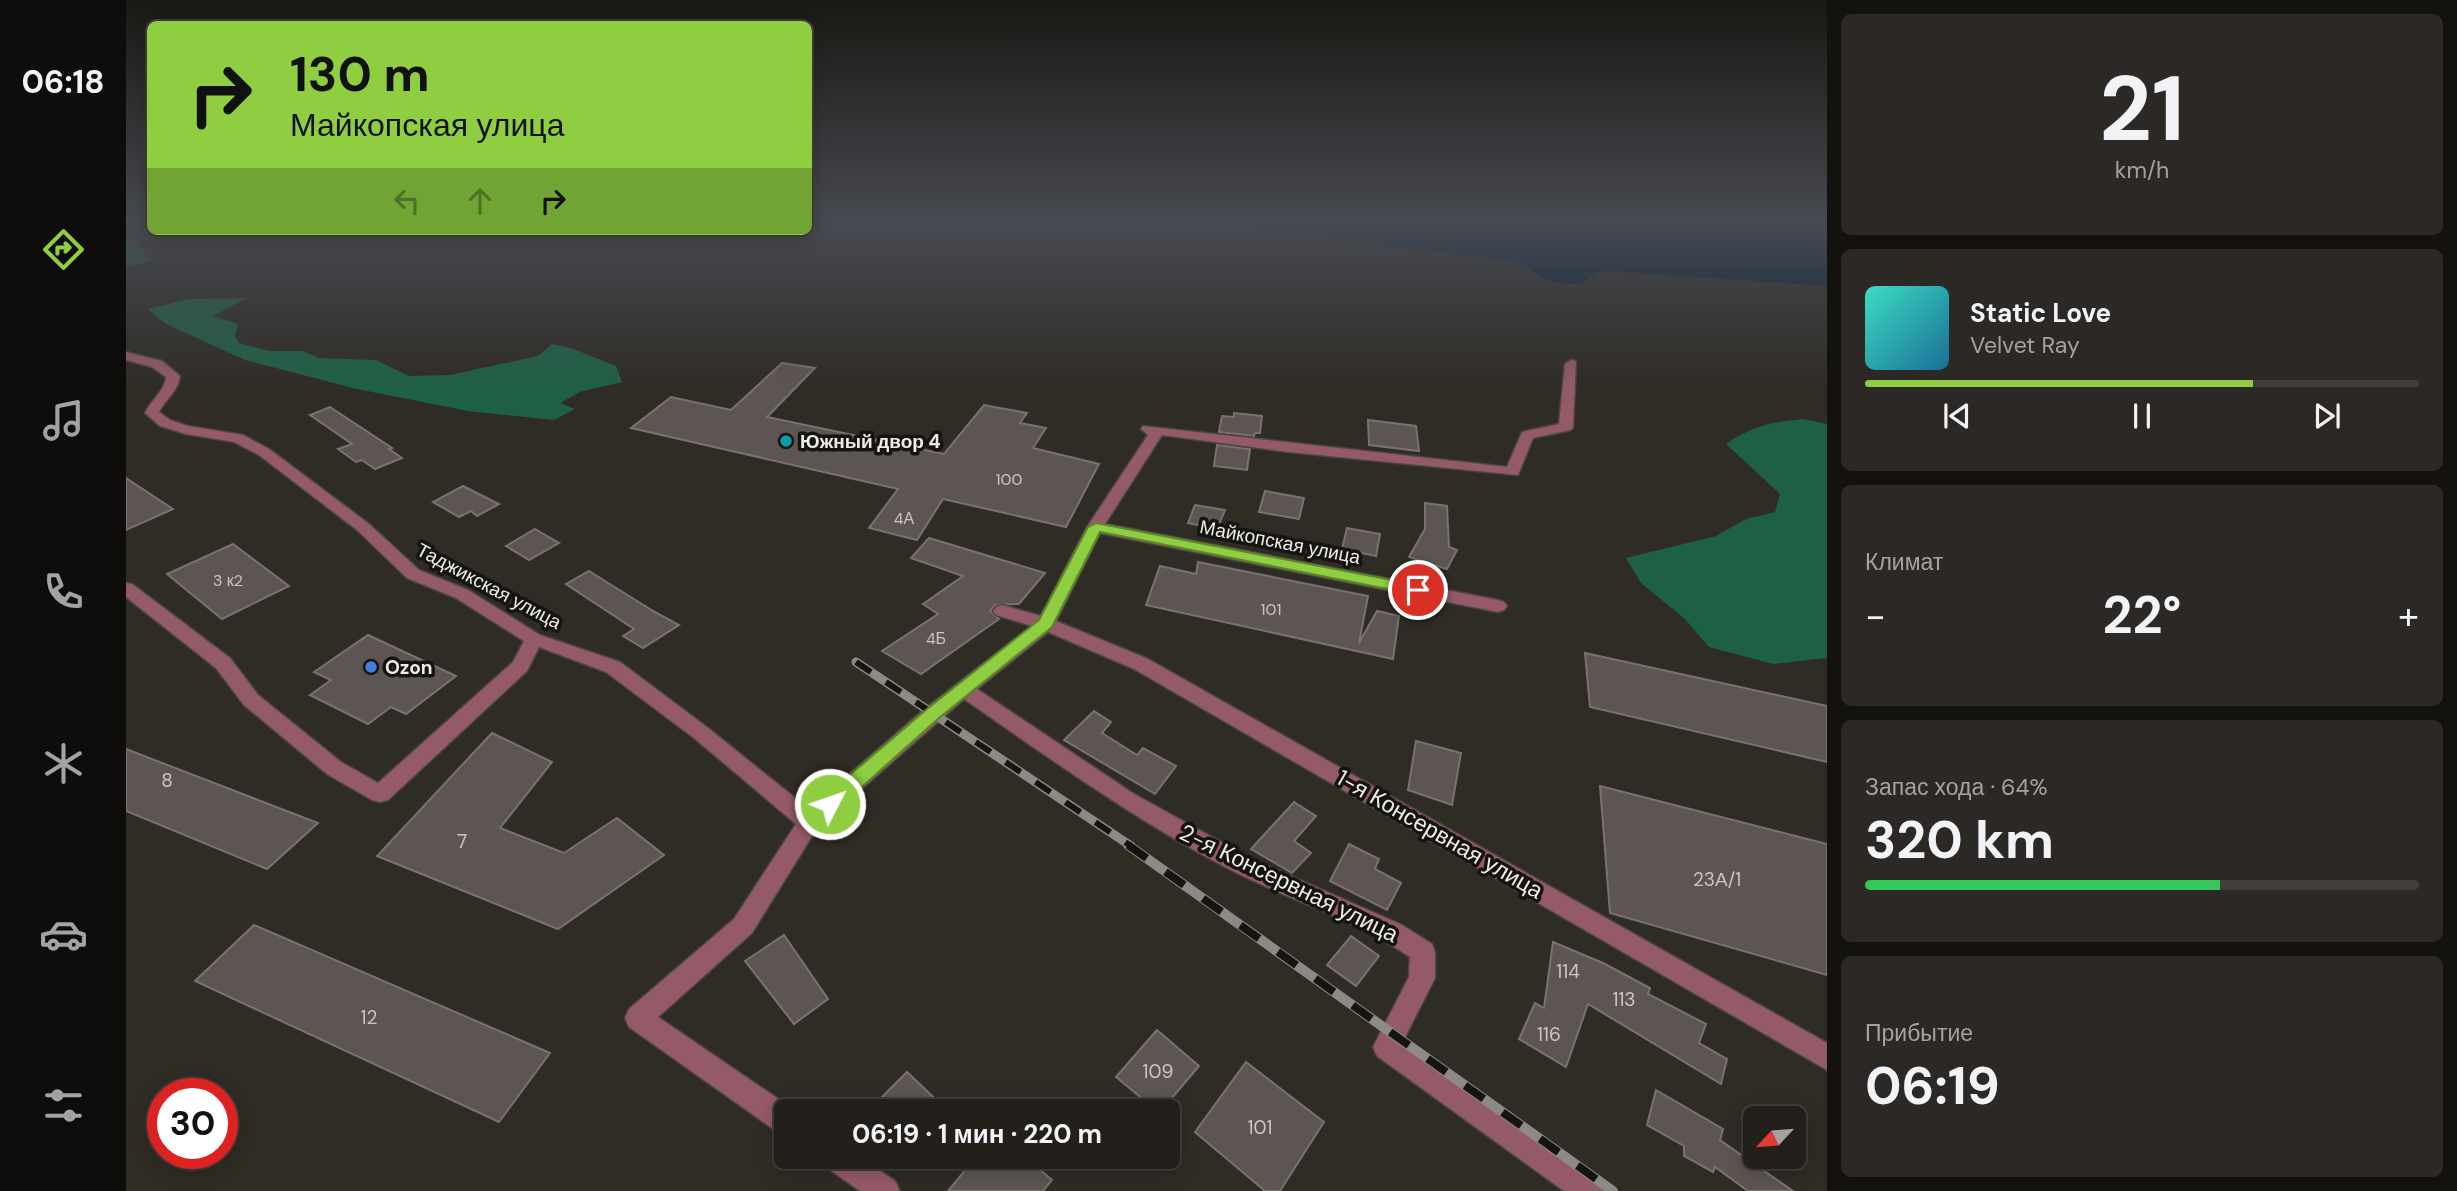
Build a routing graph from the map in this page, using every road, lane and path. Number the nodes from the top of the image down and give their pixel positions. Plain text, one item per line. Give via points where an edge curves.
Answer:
1 (126, 356) edge
2 (1571, 365) dead end
3 (1096, 527) junction
4 (126, 588) edge
5 (1498, 606) dead end
6 (1002, 611) dead end
7 (1046, 624) junction
8 (534, 639) junction
9 (963, 689) junction
10 (809, 822) junction
11 (1827, 1057) edge
12 (774, 1113) edge
13 (853, 1169) edge
14 (885, 1191) edge
15 (1588, 1191) edge

1 - 8 street, Таджикская улица via 157,364 173,376 172,387 152,413 165,423 238,438 264,452 363,527 413,573 463,594
2 - 3 street via 1566,426 1527,435 1513,472 1148,429 1156,434
3 - 5 street, Майкопская улица
3 - 7 street
4 - 8 street via 222,663 251,700 334,768 380,794 520,666
6 - 7 street, 1-я Консервная улица
7 - 9 street
7 - 11 street, 1-я Консервная улица via 1141,664
8 - 10 street, Таджикская улица via 613,667
9 - 10 street
9 - 15 street, 2-я Консервная улица via 1126,800 1242,865 1393,932 1423,952 1422,978 1387,1047
10 - 12 street via 743,926 638,1018
13 - 14 street

